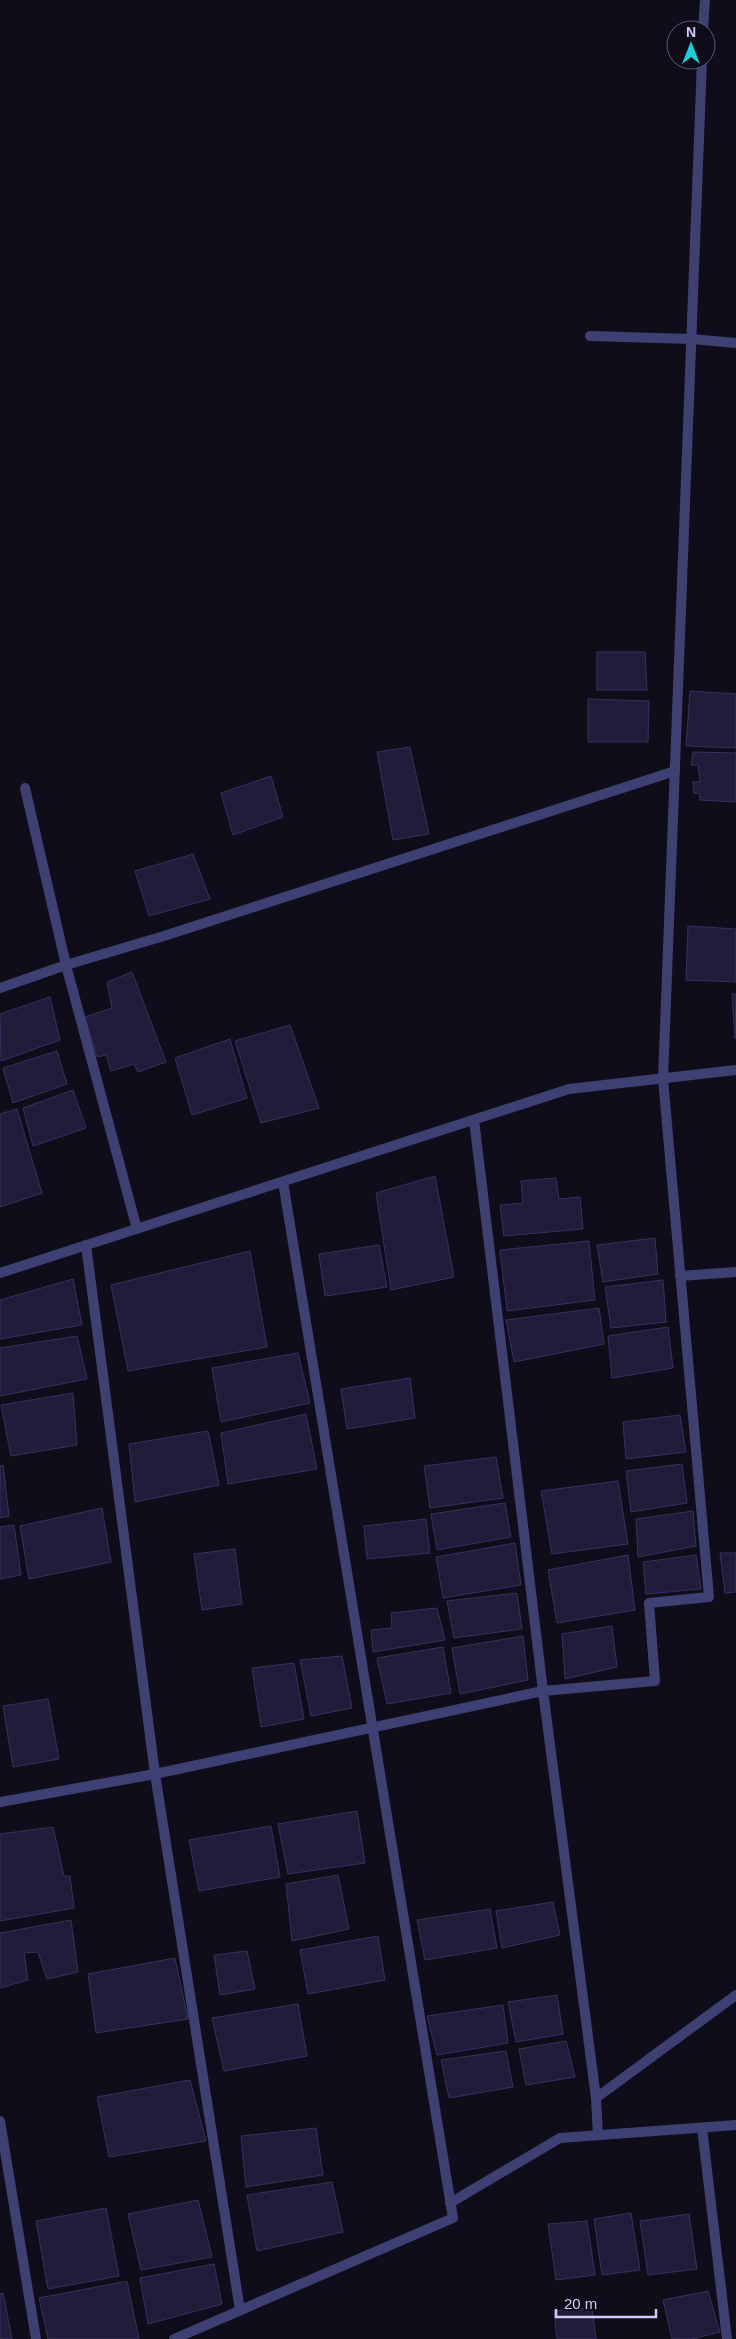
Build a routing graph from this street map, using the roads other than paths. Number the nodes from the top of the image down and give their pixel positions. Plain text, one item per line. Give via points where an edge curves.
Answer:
1 (704, 0) edge
2 (703, 20) edge
3 (702, 70) edge
4 (590, 336) dead end
5 (692, 339) junction
6 (736, 343) edge
7 (676, 771) junction
8 (25, 788) dead end
9 (66, 964) junction
10 (0, 988) edge
11 (736, 1070) edge
12 (663, 1079) junction
13 (474, 1120) junction
14 (284, 1182) junction
15 (137, 1229) junction
16 (86, 1245) junction
17 (736, 1272) edge
18 (0, 1273) edge
19 (680, 1276) junction
20 (543, 1691) junction
21 (372, 1727) junction
22 (155, 1774) junction
23 (0, 1802) edge
24 (736, 1995) edge
25 (596, 2098) junction
26 (0, 2121) edge
27 (736, 2125) edge
28 (702, 2128) junction
29 (598, 2135) junction
30 (450, 2204) junction
31 (240, 2310) junction
32 (36, 2339) edge
33 (174, 2339) edge
34 (727, 2339) edge

1 - 2 street
3 - 5 street
4 - 5 street
5 - 6 street
5 - 7 street
7 - 9 street via 174,933
7 - 12 street
8 - 9 street
9 - 10 street
9 - 15 street
11 - 12 street
12 - 13 street via 568,1089
12 - 19 street
13 - 14 street
13 - 20 street
14 - 15 street
14 - 21 street
15 - 16 street
16 - 18 street
16 - 22 street
17 - 19 street
19 - 20 street via 709,1597 649,1603 655,1681
20 - 21 street
20 - 25 street
21 - 22 street
21 - 30 street
22 - 23 street
22 - 31 street
24 - 25 street
25 - 29 street
26 - 32 street
27 - 28 street
28 - 29 street
28 - 34 street
29 - 30 street via 560,2138
30 - 31 street via 453,2218
31 - 33 street

